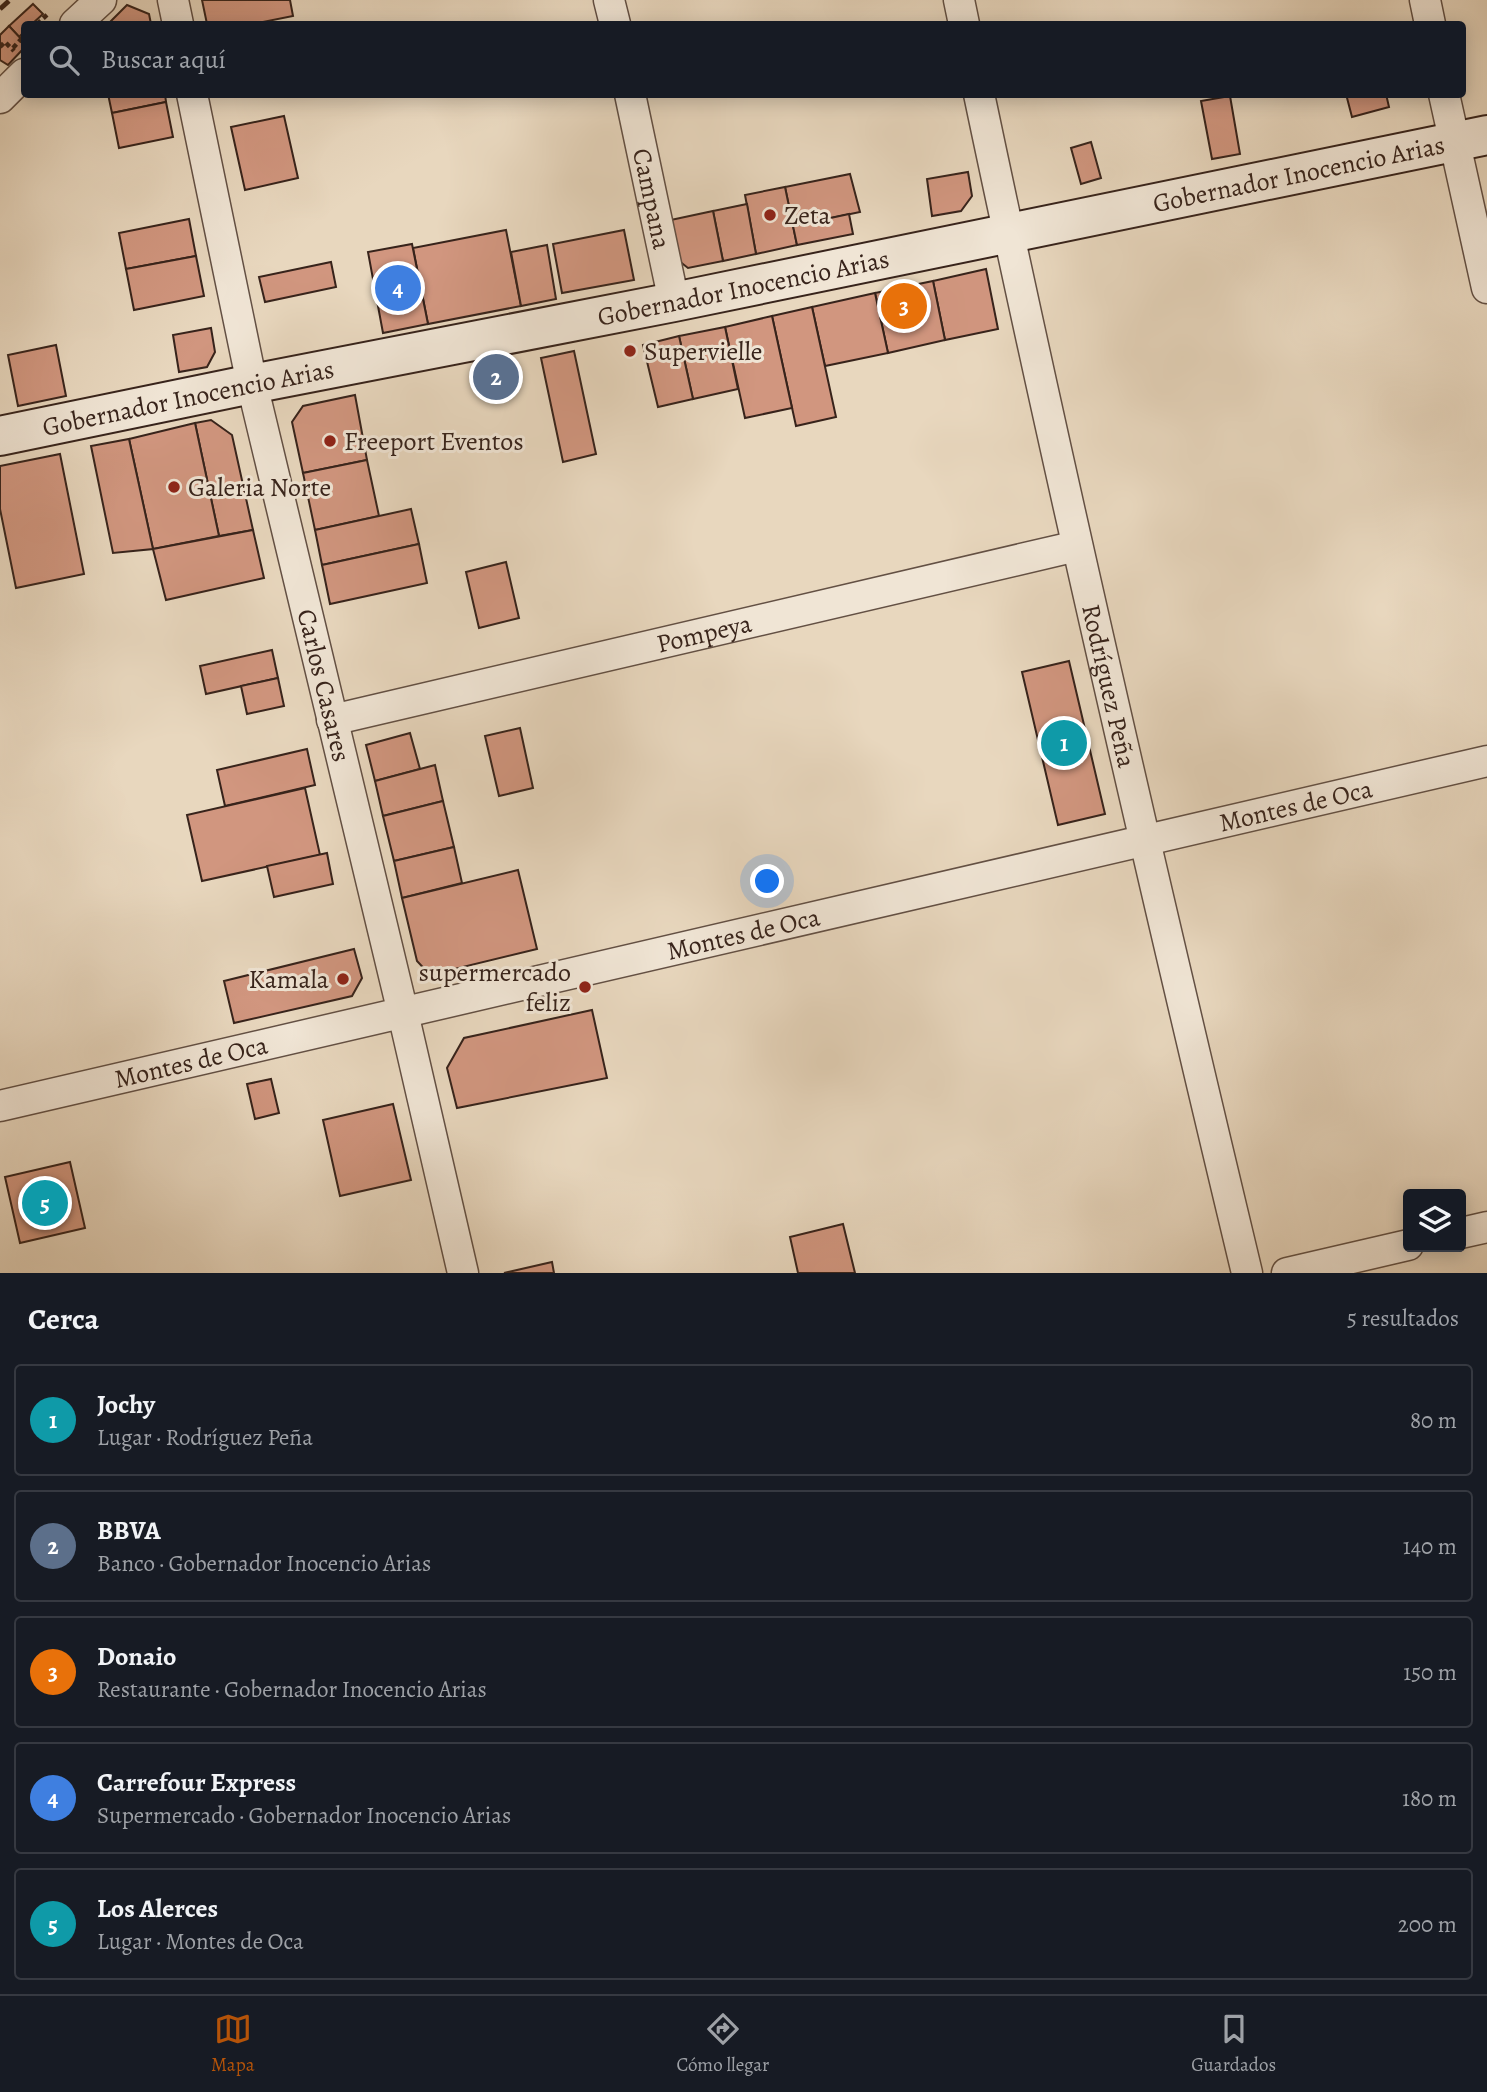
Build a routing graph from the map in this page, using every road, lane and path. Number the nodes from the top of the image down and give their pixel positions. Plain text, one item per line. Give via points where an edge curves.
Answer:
1 (101, 0) edge
2 (173, 0) edge
3 (610, 0) edge
4 (959, 0) edge
5 (1425, 0) edge
6 (78, 21) edge
7 (177, 21) edge
8 (614, 21) edge
9 (963, 21) edge
10 (1429, 21) edge
11 (0, 47) edge
12 (18, 59) edge
13 (0, 98) edge
14 (193, 98) edge
15 (631, 98) edge
16 (980, 98) edge
17 (1446, 98) edge
18 (1470, 138) edge
19 (1008, 232) junction
20 (1487, 288) edge
21 (674, 302) junction
22 (252, 384) junction
23 (0, 436) edge
24 (1077, 546) junction
25 (332, 720) junction
26 (1487, 761) edge
27 (1144, 841) junction
28 (403, 1013) junction
29 (0, 1106) edge
30 (1487, 1227) edge
31 (1466, 1232) edge
32 (1403, 1246) edge
33 (463, 1273) edge
34 (1247, 1273) edge
35 (1287, 1273) edge

1 - 6 street
2 - 7 street
3 - 8 street
4 - 9 street
5 - 10 street
11 - 12 path via 5,42
12 - 13 street
14 - 22 street, Carlos Casares
15 - 21 street, Campana
16 - 19 street, Rodríguez Peña
17 - 18 street
18 - 19 street, Gobernador Inocencio Arias
18 - 20 street
19 - 21 street, Gobernador Inocencio Arias
19 - 24 street, Rodríguez Peña
21 - 22 street, Gobernador Inocencio Arias
22 - 23 street, Gobernador Inocencio Arias
22 - 25 street, Carlos Casares
24 - 25 street, Pompeya
24 - 27 street, Rodríguez Peña
25 - 28 street, Carlos Casares
26 - 27 street, Montes de Oca
27 - 28 street, Montes de Oca
27 - 34 street, Rodríguez Peña
28 - 29 street, Montes de Oca
28 - 33 street, Carlos Casares
30 - 31 street
32 - 35 street

